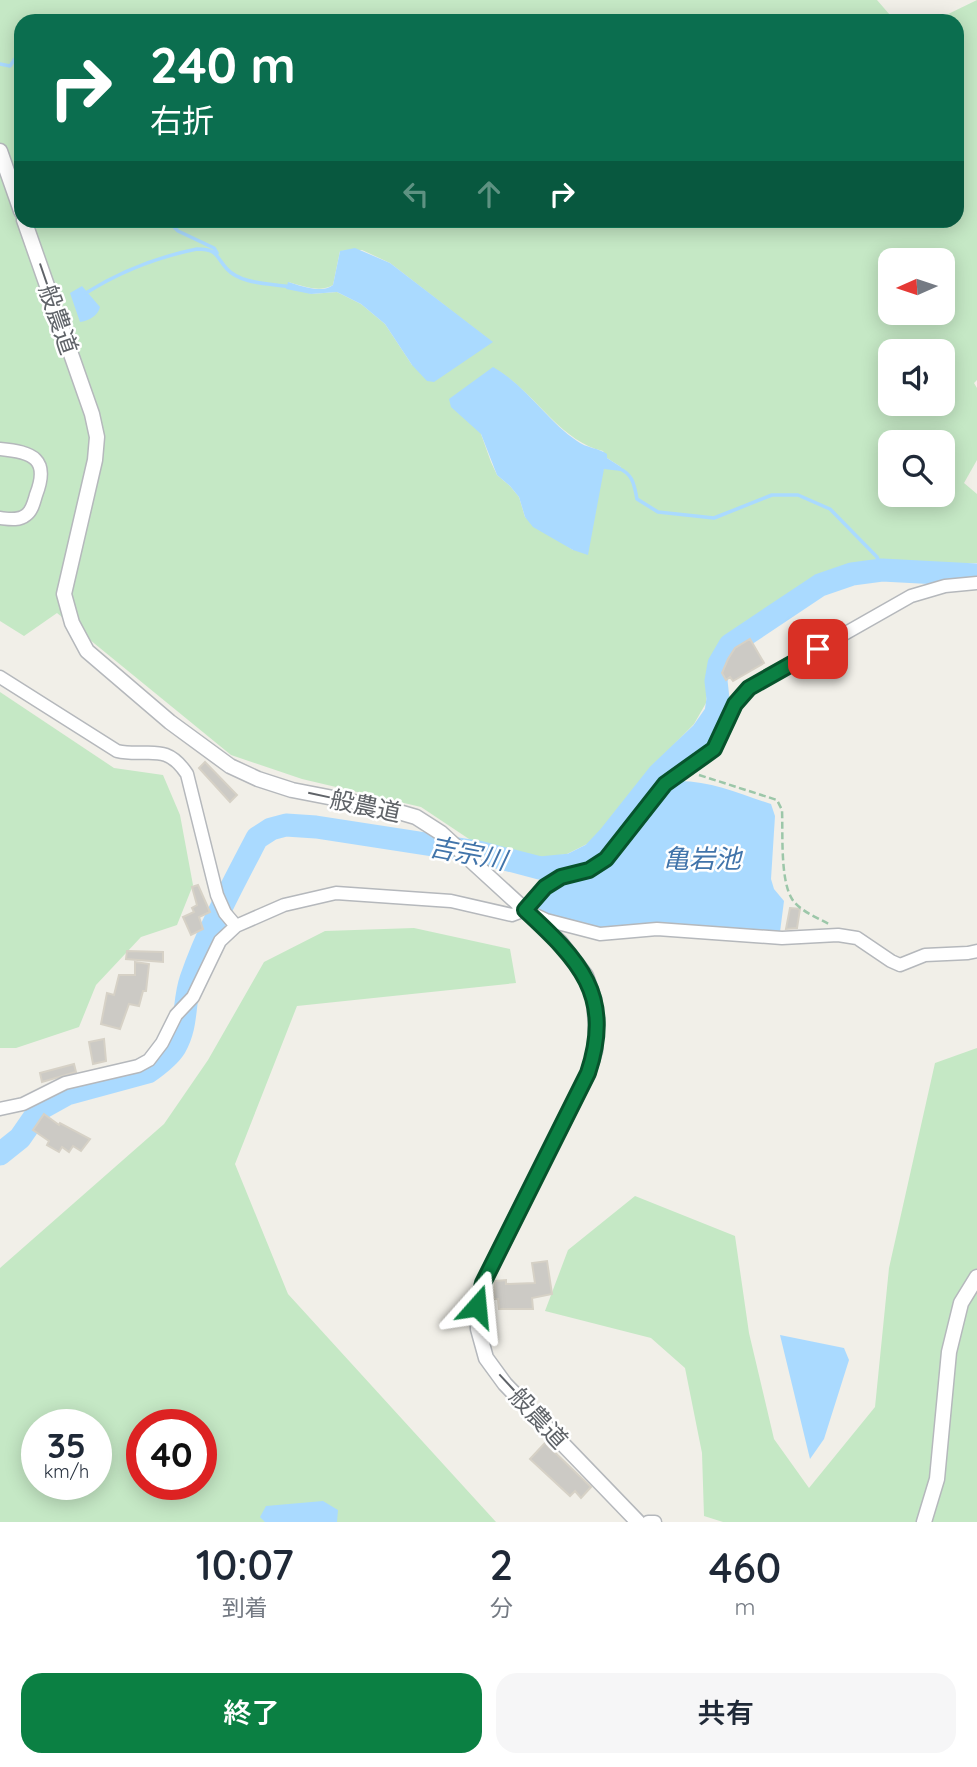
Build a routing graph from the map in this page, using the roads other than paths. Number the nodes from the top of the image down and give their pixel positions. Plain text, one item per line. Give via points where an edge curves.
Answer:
1 (0, 151) edge
2 (14, 191) edge
3 (27, 228) edge
4 (0, 449) edge
5 (0, 518) edge
6 (977, 583) edge
7 (0, 677) edge
8 (525, 910) junction
9 (236, 926) junction
10 (977, 951) edge
11 (0, 1109) edge
12 (977, 1277) edge
13 (638, 1522) edge
14 (648, 1522) edge
15 (654, 1522) edge
16 (924, 1522) edge

1 - 2 street
3 - 8 street, 一般農道 via 97,437 64,594 87,651 230,766 292,790 416,817 449,839
4 - 5 street via 23,451 42,468 42,480 26,516
6 - 8 street via 911,596 749,688 735,704 714,749 665,784 606,859 545,887
7 - 9 street via 117,751 167,754 179,762 187,774 217,895
8 - 9 street via 512,915 451,901 336,894 284,905
8 - 10 street via 600,934 657,929 782,938 838,935 857,938 900,965 925,955
8 - 13 street, 一般農道 via 560,942 586,976 594,999 595,1051 483,1283 478,1329 486,1358 505,1384
9 - 11 street via 220,941 193,997 149,1060 65,1083 23,1104
12 - 16 street via 961,1303 949,1352 936,1479
14 - 15 street

